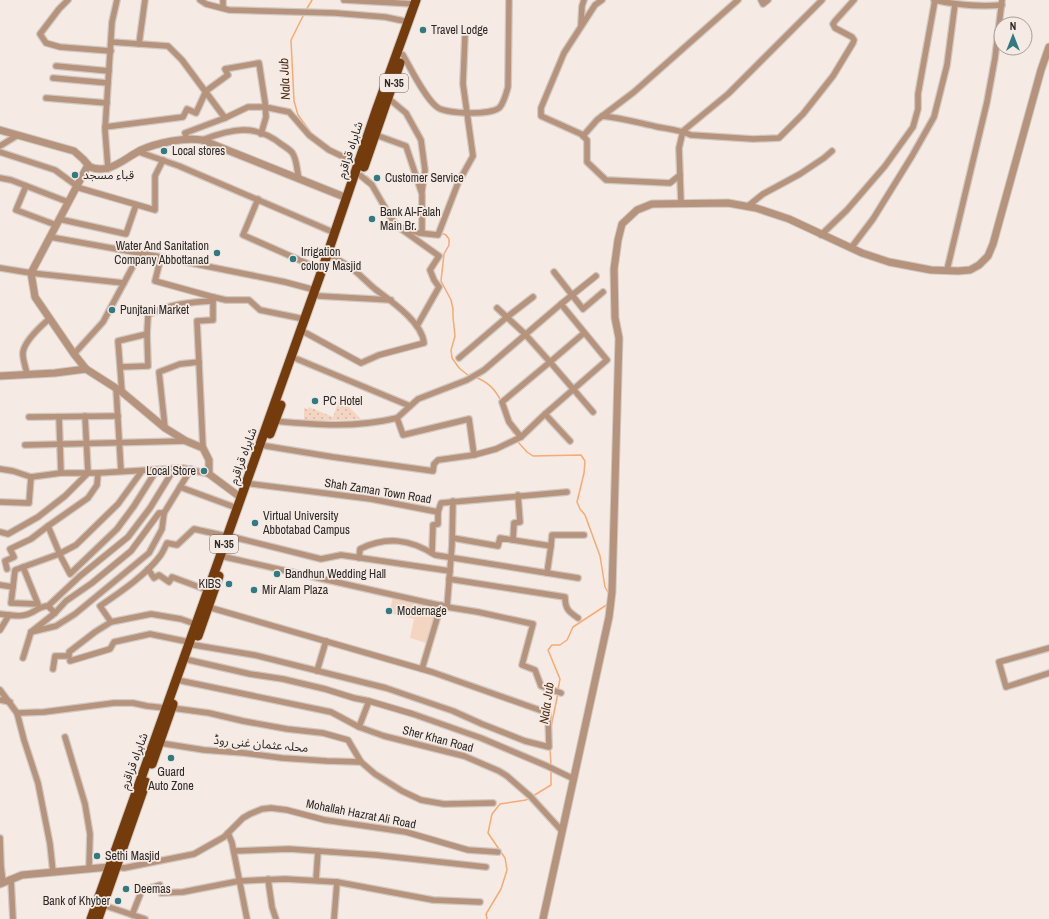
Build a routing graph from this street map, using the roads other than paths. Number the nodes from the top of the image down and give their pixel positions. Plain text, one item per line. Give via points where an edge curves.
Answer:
1 (68, 0) edge
2 (116, 0) edge
3 (145, 0) edge
4 (200, 0) edge
5 (223, 0) edge
6 (344, 0) edge
7 (509, 0) edge
8 (584, 0) edge
9 (602, 0) edge
10 (738, 0) edge
11 (761, 0) edge
12 (768, 0) edge
13 (822, 0) edge
14 (854, 0) edge
15 (935, 0) edge
16 (418, 1) edge
17 (1002, 2) edge
18 (953, 3) edge
19 (223, 8) junction
20 (409, 22) junction
21 (581, 27) junction
22 (465, 35) dead end
23 (111, 42) junction
24 (139, 44) junction
25 (1049, 47) edge
26 (111, 52) junction
27 (403, 55) junction
28 (56, 66) dead end
29 (396, 67) junction
30 (109, 71) junction
31 (53, 78) dead end
32 (108, 83) junction
33 (206, 91) junction
34 (46, 98) dead end
35 (388, 98) junction
36 (107, 103) junction
37 (265, 107) junction
38 (466, 112) junction
39 (602, 116) junction
40 (225, 118) junction
41 (105, 127) junction
42 (0, 130) edge
43 (683, 132) junction
44 (261, 134) junction
45 (18, 135) junction
46 (376, 135) junction
47 (583, 136) junction
48 (187, 139) junction
49 (202, 140) junction
50 (0, 146) edge
51 (832, 151) dead end
52 (0, 152) edge
53 (139, 152) junction
54 (163, 160) junction
55 (88, 165) junction
56 (359, 167) junction
57 (108, 169) junction
58 (680, 175) junction
59 (0, 178) edge
60 (299, 179) junction
61 (26, 186) junction
62 (76, 187) junction
63 (422, 194) junction
64 (347, 198) junction
65 (258, 199) junction
66 (68, 202) junction
67 (681, 203) junction
68 (136, 205) junction
69 (748, 206) junction
70 (57, 222) junction
71 (397, 226) junction
72 (335, 232) junction
73 (422, 233) junction
74 (821, 235) junction
75 (50, 237) junction
76 (851, 248) junction
77 (140, 253) junction
78 (161, 257) junction
79 (333, 257) junction
80 (0, 268) edge
81 (322, 270) junction
82 (947, 270) junction
83 (554, 272) dead end
84 (31, 273) junction
85 (596, 276) dead end
86 (124, 283) junction
87 (603, 292) dead end
88 (317, 293) junction
89 (572, 295) junction
90 (533, 297) dead end
91 (213, 299) junction
92 (391, 300) junction
93 (561, 304) junction
94 (497, 308) dead end
95 (506, 317) junction
96 (49, 319) junction
97 (304, 320) junction
98 (417, 326) junction
99 (306, 333) junction
100 (584, 333) junction
101 (147, 334) junction
102 (525, 335) junction
103 (74, 354) junction
104 (459, 358) dead end
105 (297, 359) junction
106 (199, 362) junction
107 (550, 362) junction
108 (120, 367) junction
109 (86, 369) junction
110 (27, 374) junction
111 (0, 376) edge
112 (574, 389) junction
113 (119, 390) junction
114 (410, 406) junction
115 (593, 412) dead end
116 (545, 414) junction
117 (85, 416) junction
118 (118, 416) junction
119 (29, 417) dead end
120 (59, 417) junction
121 (397, 418) junction
122 (275, 422) junction
123 (165, 428) junction
124 (521, 437) junction
125 (570, 441) dead end
126 (186, 442) junction
127 (119, 443) junction
128 (60, 444) junction
129 (87, 444) junction
130 (25, 445) dead end
131 (266, 446) junction
132 (203, 448) junction
133 (474, 454) junction
134 (0, 469) edge
135 (174, 469) junction
136 (191, 469) junction
137 (121, 471) junction
138 (142, 471) junction
139 (156, 471) junction
140 (61, 473) junction
141 (88, 473) junction
142 (98, 473) junction
143 (209, 474) junction
144 (31, 477) junction
145 (252, 484) junction
146 (180, 487) junction
147 (567, 492) dead end
148 (518, 495) junction
149 (240, 497) junction
150 (453, 501) junction
151 (0, 502) edge
152 (237, 508) junction
153 (438, 512) junction
154 (164, 513) junction
155 (48, 526) junction
156 (0, 532) edge
157 (584, 535) dead end
158 (452, 538) junction
159 (512, 540) junction
160 (228, 541) junction
161 (551, 546) junction
162 (432, 553) junction
163 (59, 554) junction
164 (226, 557) junction
165 (451, 557) junction
166 (359, 558) junction
167 (23, 567) junction
168 (0, 568) edge
169 (7, 569) junction
170 (148, 569) junction
171 (15, 570) junction
172 (450, 571) junction
173 (547, 573) junction
174 (578, 578) dead end
175 (449, 580) junction
176 (0, 585) edge
177 (12, 587) junction
178 (207, 590) junction
179 (48, 606) junction
180 (444, 606) junction
181 (208, 607) junction
182 (55, 613) junction
183 (0, 614) edge
184 (9, 615) junction
185 (578, 618) dead end
186 (111, 622) junction
187 (195, 624) junction
188 (0, 630) edge
189 (31, 632) junction
190 (326, 640) junction
191 (192, 644) junction
192 (1049, 648) edge
193 (23, 658) dead end
194 (189, 660) junction
195 (70, 661) dead end
196 (53, 668) dead end
197 (422, 669) junction
198 (317, 671) junction
199 (1049, 673) edge
200 (182, 681) junction
201 (0, 690) edge
202 (561, 693) dead end
203 (0, 700) edge
204 (369, 701) junction
205 (10, 702) junction
206 (169, 708) junction
207 (17, 713) junction
208 (360, 727) junction
209 (65, 737) dead end
210 (160, 743) junction
211 (361, 762) junction
212 (574, 779) junction
213 (493, 803) dead end
214 (562, 831) junction
215 (228, 833) junction
216 (0, 838) edge
217 (318, 851) junction
218 (234, 852) junction
219 (498, 852) dead end
220 (112, 867) junction
221 (486, 867) dead end
222 (88, 868) junction
223 (53, 872) junction
224 (11, 879) junction
225 (268, 879) junction
226 (316, 880) junction
227 (239, 881) junction
228 (337, 882) junction
229 (2, 883) edge
230 (480, 902) dead end
231 (103, 905) junction
232 (132, 915) junction
233 (13, 919) edge
234 (91, 919) edge
235 (98, 919) edge
236 (145, 919) edge
237 (247, 919) edge
238 (276, 919) edge
239 (334, 919) edge
240 (544, 919) edge

1 - 26 street via 40,34 46,43 60,47
2 - 23 street
3 - 24 street
4 - 19 street
5 - 19 street
6 - 16 street
7 - 38 street via 508,87 504,101 500,107 492,111
8 - 21 street
9 - 21 street via 595,5
10 - 39 street via 634,92
11 - 12 street via 763,4
13 - 43 street via 728,94
14 - 43 street via 833,24 835,28 852,37 853,43 833,76 803,114 779,138 711,137
15 - 18 street
15 - 74 street via 913,127 885,166 847,210
16 - 20 highway, شاہراہ قراقرم / N-35
16 - 27 highway, شاہراہ قراقرم / N-35
17 - 18 street via 986,6
17 - 82 street via 987,102
18 - 76 street via 947,65 934,117 873,219
19 - 20 street via 335,13 385,17
20 - 29 highway, شاہراہ قراقرم / N-35
21 - 47 street via 564,53 541,108 541,116
22 - 38 street via 463,84
23 - 24 street
23 - 26 street
24 - 33 street via 168,46
25 - 82 street via 988,256 970,270
26 - 30 street
27 - 29 highway, شاہراہ قراقرم / N-35
27 - 38 street via 435,106 440,110
28 - 30 street
29 - 35 highway, شاہراہ قراقرم / N-35
29 - 56 highway, شاہراہ قراقرم / N-35 via 376,111
30 - 32 street
31 - 32 street
32 - 36 street
33 - 37 street via 228,75 225,69 259,63
33 - 40 street
33 - 41 street via 196,113 187,109 183,117
34 - 36 street
35 - 46 highway, شاہراہ قراقرم / N-35
35 - 63 street via 406,113 421,140 425,170
36 - 41 street
37 - 40 street via 248,107
37 - 44 street via 266,117
37 - 56 street via 289,112 309,135
38 - 73 street via 473,156 458,182 438,235
39 - 43 street via 629,119
39 - 47 street
40 - 48 street via 185,133
41 - 57 street
42 - 45 street
43 - 58 street via 679,148
44 - 49 street via 240,129
44 - 60 street via 272,137 293,154
45 - 50 street
45 - 55 street via 74,151
46 - 56 highway, شاہراہ قراقرم / N-35
46 - 63 street via 406,146
47 - 58 street via 587,140 587,162 606,180 670,183
48 - 49 street
48 - 53 street
49 - 60 street
51 - 69 street
52 - 62 street via 55,170
53 - 54 street
53 - 57 street
54 - 65 street
54 - 68 street via 155,176 155,210
55 - 57 street via 94,169
55 - 62 street
56 - 64 highway, شاہراہ قراقرم / N-35
56 - 71 street
56 - 79 highway, شاہراہ قراقرم / N-35
58 - 67 street
59 - 61 street
60 - 64 street
61 - 66 street
61 - 70 street via 16,210
62 - 66 street
62 - 68 street
63 - 73 street
64 - 72 highway, شاہراہ قراقرم / N-35
65 - 72 street
65 - 81 street via 243,235
66 - 70 street
67 - 69 street via 728,203
67 - 212 street via 652,204 637,210 622,224 618,240 614,269 615,318 619,338 614,569 609,617
68 - 70 street via 126,234
69 - 74 street via 790,219
70 - 75 street
71 - 73 street
71 - 98 street via 439,256 430,270 439,287
72 - 81 highway, شاہراہ قراقرم / N-35
74 - 76 street
75 - 77 street
75 - 84 street
76 - 82 street via 889,262 931,270
77 - 78 street
77 - 86 street
78 - 88 street via 285,282
78 - 91 street via 155,281
79 - 88 highway, شاہراہ قراقرم / N-35
79 - 92 street via 353,269
80 - 84 street
81 - 88 highway, شاہراہ قراقرم / N-35
83 - 89 street
84 - 86 street
84 - 96 street via 35,297
85 - 89 street
86 - 103 street via 103,322
87 - 89 street via 583,309
88 - 92 street
88 - 97 highway, شاہراہ قراقرم / N-35
88 - 99 highway, شاہراہ قراقرم / N-35
89 - 93 street
90 - 95 street
91 - 97 street via 249,300 260,310
91 - 101 street via 157,310 148,315
91 - 106 street via 213,320 197,321
92 - 98 street
93 - 100 street
93 - 102 street
94 - 95 street
95 - 102 street
95 - 104 street
96 - 103 street
96 - 110 street via 38,328 23,352
97 - 149 highway, شاہراہ قراقرم / N-35
98 - 99 street via 424,336 424,343 379,355 361,363
99 - 105 highway, شاہراہ قراقرم / N-35
100 - 107 street
100 - 112 street via 607,360
101 - 108 street via 118,341
101 - 108 street via 148,366
102 - 107 street
102 - 114 street via 484,370 469,379 418,399
103 - 109 street
105 - 114 street
105 - 122 highway, شاہراہ قراقرم / N-35
106 - 123 street via 180,364 159,372
106 - 132 street
107 - 112 street
107 - 124 street via 502,402 509,422
108 - 113 street
109 - 110 street
109 - 113 street
110 - 111 street
112 - 115 street
112 - 116 street
113 - 118 street
113 - 123 street
114 - 121 street
116 - 124 street
116 - 125 street
117 - 118 street
117 - 120 street
117 - 129 street
118 - 127 street
119 - 120 street
120 - 128 street
121 - 122 street via 329,426
121 - 133 street via 403,435 469,419
122 - 131 highway, شاہراہ قراقرم / N-35
123 - 126 street
124 - 133 street via 505,446
126 - 127 street
126 - 132 street
127 - 129 street
127 - 137 street
128 - 129 street
128 - 130 street
128 - 140 street
129 - 141 street
131 - 133 street via 433,470 438,460
131 - 145 highway, شاہراہ قراقرم / N-35
132 - 143 street via 210,460
134 - 144 street
135 - 136 street
135 - 139 street
135 - 179 street via 128,537
136 - 143 street
136 - 146 street
137 - 138 street
137 - 142 street
138 - 139 street
138 - 163 street via 118,504 76,545
139 - 163 street via 117,529 70,574
140 - 141 street
140 - 144 street
141 - 142 street
141 - 156 street via 65,496 38,517 8,534
142 - 155 street via 97,485 88,498
143 - 149 street
144 - 151 street via 29,503
145 - 153 street, Shah Zaman Town Road via 371,499
145 - 160 highway, شاہراہ قراقرم / N-35
146 - 152 street
146 - 154 street
147 - 148 street, Shah Zaman Town Road
148 - 150 street, Shah Zaman Town Road
148 - 159 street via 520,522 514,523
149 - 152 highway, شاہراہ قراقرم / N-35
150 - 153 street, Shah Zaman Town Road via 441,503
150 - 158 street
152 - 160 highway, شاہراہ قراقرم / N-35
153 - 162 street via 438,524 433,525
154 - 182 street via 159,513 131,551 92,584 66,601
154 - 189 street via 162,529 149,553 75,614 56,626
155 - 163 street
155 - 169 street via 10,550 14,557 5,561
157 - 161 street via 552,535
158 - 159 street via 498,546 500,538
158 - 165 street
159 - 161 street
160 - 164 highway, شاہراہ قراقرم / N-35
160 - 166 street via 321,559 341,555
160 - 170 street via 194,529 177,545 168,543
160 - 178 highway, شاہراہ قراقرم / N-35
161 - 173 street
162 - 165 street
162 - 166 street via 406,542 386,540 360,549
163 - 167 street
164 - 180 street
164 - 181 highway, شاہراہ قراقرم / N-35
165 - 172 street
165 - 173 street
166 - 172 street
167 - 171 street
167 - 177 street via 38,604 11,603
168 - 169 street
169 - 171 street
170 - 178 street via 154,578 159,575 169,582 172,577
170 - 186 street via 100,606
171 - 177 street
172 - 175 street
173 - 174 street
175 - 180 street
175 - 185 street via 565,597 568,612
176 - 177 street
178 - 187 highway, شاہراہ قراقرم / N-35
179 - 182 street
179 - 184 street via 41,606 24,616
180 - 197 street
180 - 202 street via 533,624 522,665 535,670 541,686
181 - 190 street
181 - 191 highway, شاہراہ قراقرم / N-35
182 - 189 street
183 - 184 street
184 - 188 street
186 - 187 street via 151,614
186 - 196 street via 70,652 69,656 55,656
187 - 191 highway, شاہراہ قراقرم / N-35
189 - 193 street
190 - 197 street
190 - 198 street
191 - 194 highway, شاہراہ قراقرم / N-35
191 - 195 street via 150,634 114,642 110,649
191 - 198 street via 254,655
191 - 206 highway, شاہراہ قراقرم / N-35
192 - 199 street via 999,662 1006,687
194 - 200 highway, شاہراہ قراقرم / N-35
194 - 204 street, Sher Khan Road via 290,680
197 - 198 street via 548,713 549,747 525,741 453,711 386,688
200 - 206 highway, شاہراہ قراقرم / N-35
200 - 208 street, Sher Khan Road via 332,712
201 - 205 street
203 - 205 street
204 - 208 street
204 - 212 street, Sher Khan Road via 481,738
205 - 207 street
206 - 207 street via 114,703
206 - 210 highway, شاہراہ قراقرم / N-35
206 - 211 street via 323,733 348,740
206 - 220 highway, شاہراہ قراقرم / N-35
207 - 223 street via 38,783
208 - 214 street, Sher Khan Road via 384,736 464,756 499,771 532,798
209 - 222 street via 85,804 90,834
210 - 211 street, محلہ عثمان غنی روڈ via 282,758
210 - 220 highway, شاہراہ قراقرم / N-35
211 - 213 street via 375,774 421,800 444,804
212 - 214 street
214 - 240 street
215 - 218 street
215 - 219 street, Mohallah Hazrat Ali Road via 243,818 255,811 278,808 326,820 406,832 468,850
215 - 220 street, Mohallah Hazrat Ali Road via 194,854 124,868
216 - 229 street
217 - 218 street via 289,849
217 - 221 street
217 - 226 street
218 - 227 street
220 - 222 street
220 - 231 highway, شاہراہ قراقرم / N-35
220 - 234 highway, شاہراہ قراقرم / N-35
222 - 223 street
223 - 224 street via 22,875
224 - 229 street
224 - 233 street
225 - 226 street
225 - 227 street
225 - 238 street
226 - 228 street
227 - 232 street via 173,893 161,893 160,886 142,890
227 - 237 street
228 - 230 street via 426,899
228 - 239 street
231 - 232 street
231 - 235 highway, شاہراہ قراقرم / N-35
232 - 236 street

